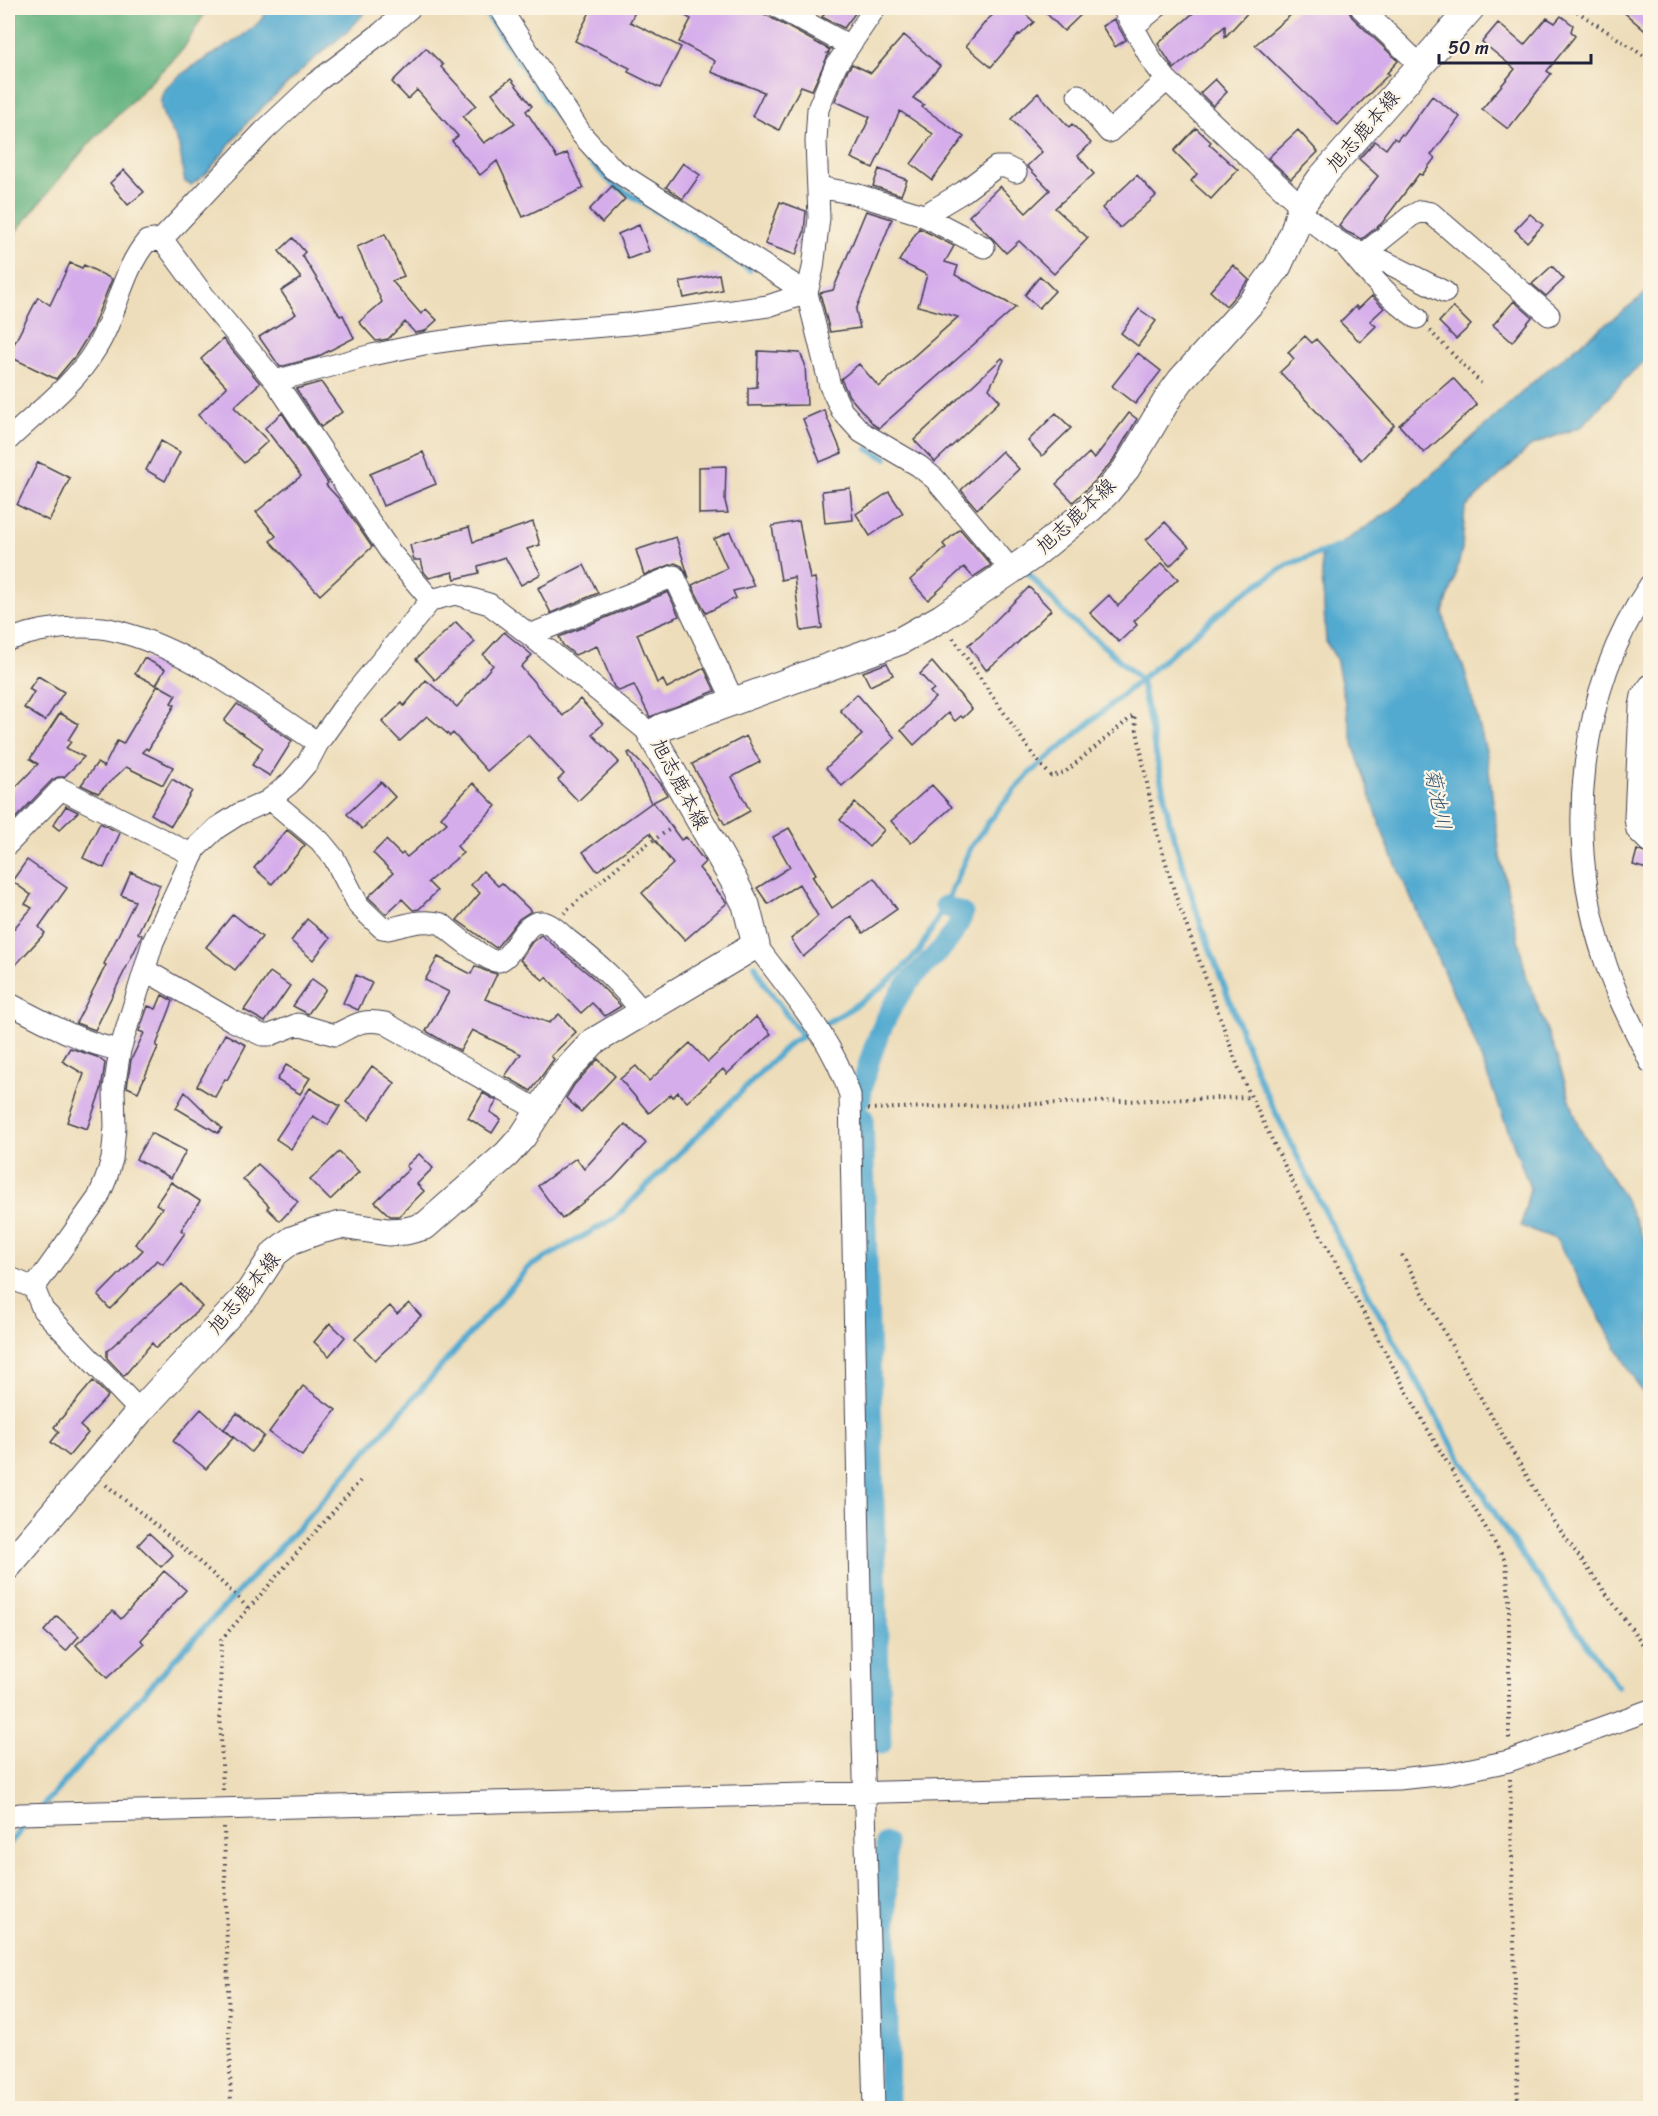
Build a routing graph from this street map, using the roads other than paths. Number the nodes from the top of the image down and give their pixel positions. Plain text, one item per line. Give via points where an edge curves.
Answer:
1 (410, 8) edge
2 (500, 8) edge
3 (779, 8) edge
4 (875, 8) edge
5 (1123, 8) edge
6 (1156, 8) edge
7 (1361, 8) edge
8 (1471, 8) edge
9 (1133, 27) junction
10 (848, 45) junction
11 (1420, 65) junction
12 (1172, 85) junction
13 (1078, 95) dead end
14 (1118, 141) dead end
15 (1016, 172) dead end
16 (819, 187) junction
17 (1300, 208) junction
18 (923, 216) junction
19 (162, 239) junction
20 (984, 246) dead end
21 (1356, 250) junction
22 (1445, 292) dead end
23 (807, 293) junction
24 (1549, 315) dead end
25 (1417, 318) road end
26 (275, 381) junction
27 (8, 440) edge
28 (1012, 571) junction
29 (1650, 585) edge
30 (431, 600) junction
31 (530, 635) junction
32 (8, 640) edge
33 (1650, 685) edge
34 (734, 702) junction
35 (651, 734) junction
36 (318, 743) junction
37 (270, 799) junction
38 (1650, 843) edge
39 (8, 844) edge
40 (193, 855) junction
41 (756, 945) junction
42 (145, 970) junction
43 (8, 1003) edge
44 (643, 1013) junction
45 (120, 1050) junction
46 (1650, 1058) edge
47 (540, 1111) junction
48 (8, 1277) edge
49 (34, 1288) junction
50 (140, 1411) junction
51 (8, 1566) edge
52 (1650, 1710) edge
53 (864, 1793) junction
54 (14, 1816) edge
55 (874, 2109) edge

1 - 19 street via 315,83
2 - 23 street via 582,135 613,169
3 - 10 street
4 - 10 street
5 - 9 street
6 - 9 street
7 - 11 street
8 - 11 main road, 旭志鹿本線
9 - 12 street via 1152,61
10 - 16 street via 818,109
11 - 17 main road, 旭志鹿本線 via 1321,178
12 - 13 street via 1109,132
12 - 14 street
12 - 17 street
15 - 18 street via 996,167
16 - 18 street
16 - 23 street via 818,228
17 - 21 street
17 - 28 main road, 旭志鹿本線 via 1278,266 1255,298 1181,380 1126,469 1090,508
18 - 20 street
19 - 26 street
19 - 27 street via 147,241 137,252 95,352 46,406
21 - 22 street
21 - 24 street via 1421,211 1431,213
21 - 25 street via 1368,274
23 - 26 street via 768,306 733,311 424,344
23 - 28 street via 830,386 842,411 861,432 919,465 935,479
26 - 30 street via 391,553
28 - 34 main road, 旭志鹿本線 via 900,641
29 - 46 street via 1627,624 1596,707 1587,751 1582,812 1588,889 1604,958
30 - 31 street via 455,594 489,604
30 - 36 street
31 - 34 street via 674,576
31 - 35 street
32 - 36 street via 65,627 104,628 145,639 181,656
33 - 38 street via 1640,706 1635,818 1637,830
34 - 35 main road, 旭志鹿本線
35 - 41 main road, 旭志鹿本線 via 746,905
36 - 37 street via 308,762
37 - 40 street via 217,828
37 - 44 street via 320,841 334,858 359,906 382,928 436,922 496,962 502,960 525,931 542,922 601,966
39 - 40 street via 61,789
40 - 42 street via 153,942
41 - 44 main road, 旭志鹿本線
41 - 53 street via 810,1018 845,1077 850,1095
42 - 45 street
42 - 47 street via 262,1035 298,1024 335,1035 370,1020 385,1023
43 - 45 street via 71,1034
44 - 47 main road, 旭志鹿本線 via 593,1042 562,1075
45 - 49 street via 114,1089 112,1159 106,1179 98,1198
47 - 50 main road, 旭志鹿本線 via 507,1154 425,1226 388,1232 341,1225 292,1240 275,1253 248,1294
48 - 49 street
49 - 50 street via 42,1311
50 - 51 main road, 旭志鹿本線
52 - 53 street via 1509,1761 1448,1774 1398,1779
53 - 54 street
53 - 55 street

